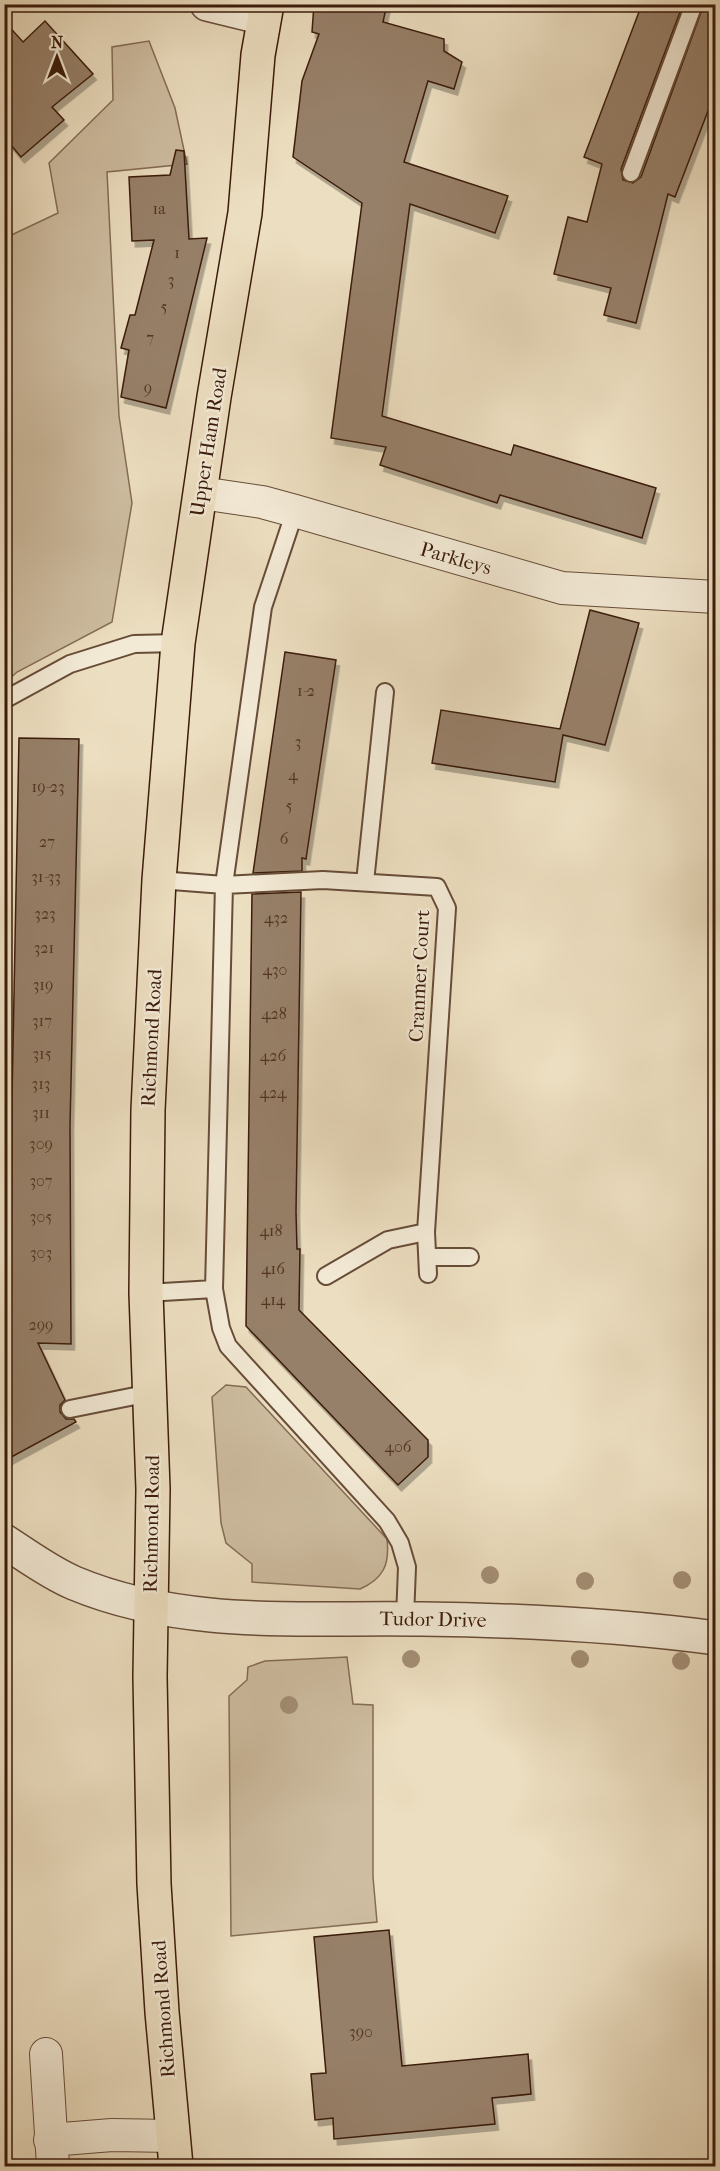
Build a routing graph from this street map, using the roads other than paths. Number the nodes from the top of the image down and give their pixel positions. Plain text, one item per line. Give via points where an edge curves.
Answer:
1 (207, 4) edge
2 (694, 4) edge
3 (265, 11) edge
4 (631, 173) dead end
5 (201, 493) junction
6 (295, 511) junction
7 (716, 597) edge
8 (178, 643) junction
9 (385, 692) dead end
10 (4, 700) edge
11 (159, 880) junction
12 (365, 882) junction
13 (224, 885) junction
14 (426, 1232) junction
15 (428, 1257) junction
16 (470, 1257) dead end
17 (428, 1274) dead end
18 (326, 1276) dead end
19 (214, 1289) junction
20 (146, 1293) junction
21 (150, 1393) junction
22 (70, 1409) dead end
23 (4, 1540) edge
24 (150, 1605) junction
25 (405, 1618) junction
26 (716, 1638) edge
27 (46, 2054) dead end
28 (175, 2151) edge
29 (52, 2153) edge

1 - 3 street
2 - 4 lane
3 - 5 main road, Upper Ham Road via 246,203
5 - 6 street, Parkleys
5 - 8 main road, Upper Ham Road
6 - 7 street, Parkleys via 561,588
6 - 13 lane via 262,607
8 - 10 lane via 134,644 70,664
8 - 11 main road, Upper Ham Road
9 - 12 lane
11 - 13 lane, Cranmer Court
11 - 20 main road, Richmond Road via 148,1110
12 - 13 lane, Cranmer Court
12 - 14 lane, Cranmer Court via 437,887 447,908
13 - 19 lane
14 - 15 lane, Cranmer Court
14 - 18 lane via 388,1240
15 - 16 lane
15 - 17 lane, Cranmer Court
19 - 20 lane
19 - 25 lane via 228,1346 369,1501 400,1543 407,1567
20 - 21 main road, Richmond Road
21 - 22 lane
21 - 24 main road, Richmond Road
23 - 24 street, Tudor Drive via 73,1582
24 - 25 street, Tudor Drive via 251,1618
24 - 28 main road, Richmond Road via 154,1884
25 - 26 street, Tudor Drive via 569,1623
27 - 29 street
28 - 29 street via 112,2135

